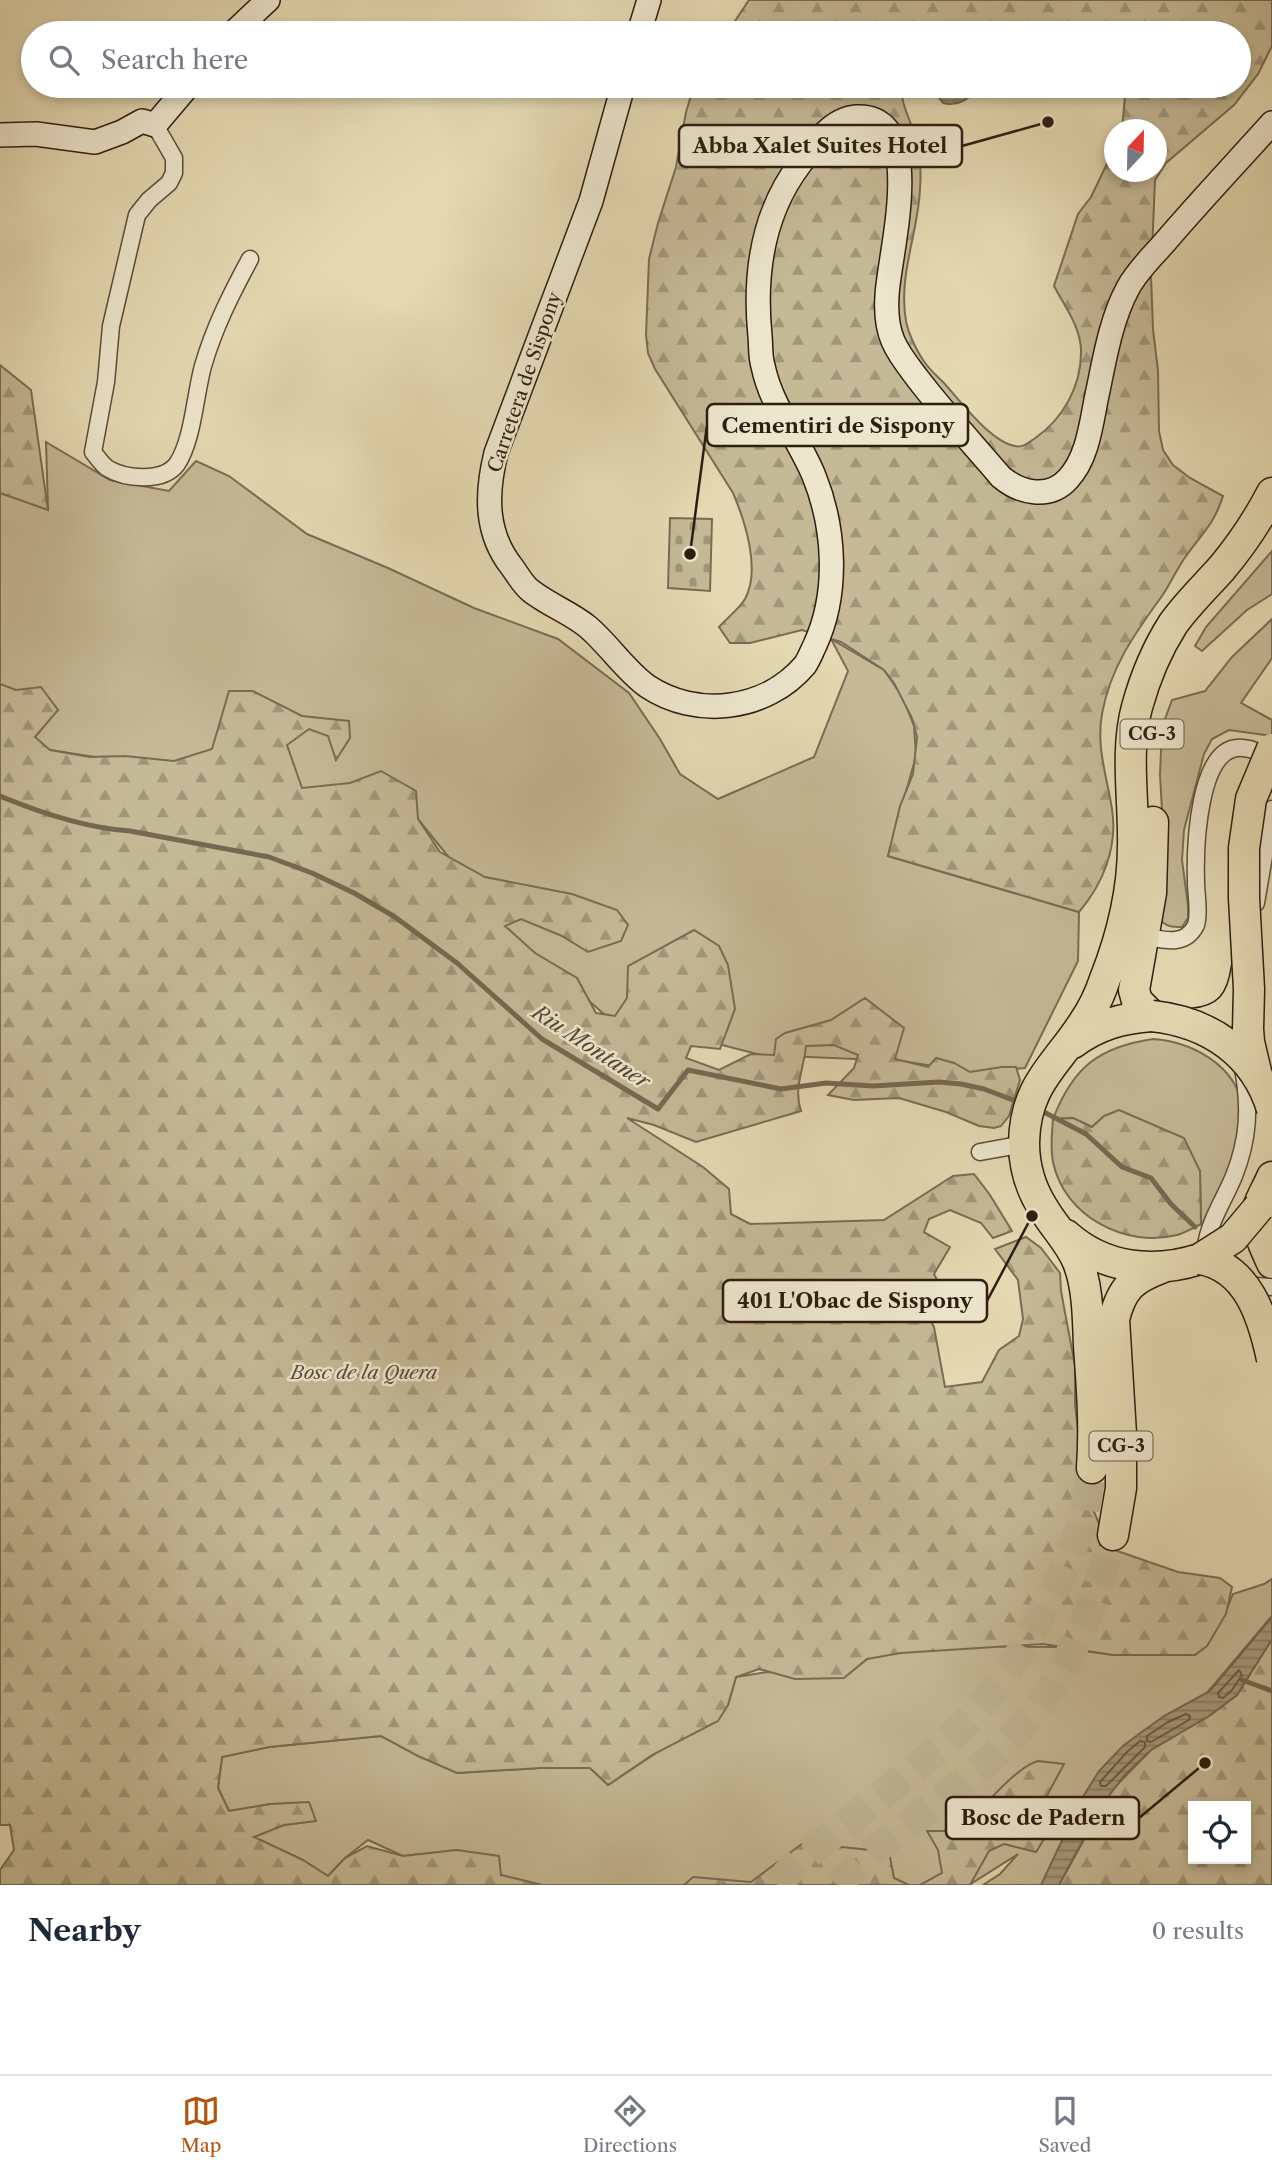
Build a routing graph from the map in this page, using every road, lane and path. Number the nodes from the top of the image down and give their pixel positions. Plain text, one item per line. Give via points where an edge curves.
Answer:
1 (268, 0) edge
2 (649, 0) edge
3 (246, 21) edge
4 (643, 21) edge
5 (178, 98) edge
6 (620, 98) edge
7 (1272, 123) edge
8 (155, 125) junction
9 (0, 135) edge
10 (250, 259) dead end
11 (1272, 493) edge
12 (1272, 534) edge
13 (1272, 750) edge
14 (1272, 767) edge
15 (1272, 809) edge
16 (1144, 936) junction
17 (1248, 964) junction
18 (1124, 965) junction
19 (1152, 1016) junction
20 (1193, 1024) junction
21 (1065, 1050) junction
22 (1257, 1076) junction
23 (1272, 1109) edge
24 (1024, 1144) junction
25 (980, 1152) dead end
26 (1272, 1177) edge
27 (1259, 1208) junction
28 (1058, 1228) junction
29 (1200, 1259) junction
30 (1272, 1263) edge
31 (1161, 1268) junction
32 (1272, 1287) edge
33 (1272, 1359) edge
34 (1092, 1468) tunnel mouth
35 (1113, 1535) tunnel mouth

1 - 3 main road
2 - 4 main road
5 - 8 main road
6 - 7 main road, Carretera de Sispony via 591,201 496,453 488,493 490,522 501,553 528,589 586,626 646,685 682,703 715,707 749,703 782,685 806,663 824,625 831,590 826,518 814,475 763,367 758,316 758,272 774,206 825,133 841,122 862,117 891,136 900,167 887,298 893,340 929,393 1001,477 1023,491 1044,492 1067,480 1083,453 1116,317 1129,287
8 - 9 main road via 142,121 95,142 36,134
8 - 10 street via 174,158 174,173 137,215 111,326 93,452 107,467 156,477 175,467 187,446 203,366 218,320
11 - 18 highway, CG-3 via 1242,543 1173,625 1140,696 1132,741 1133,848
12 - 16 highway, CG-3 via 1187,636 1158,702 1150,756 1153,870
13 - 17 highway, bridge via 1246,823
14 - 16 street via 1254,749 1239,747 1220,755 1209,777 1196,834 1196,925 1176,941
15 - 32 street via 1251,932 1244,1007 1247,1132 1234,1176 1205,1238 1206,1265 1215,1276 1231,1284
16 - 18 highway, CG-3
17 - 20 highway, bridge via 1245,983 1225,1015
17 - 22 highway, bridge via 1249,1042
18 - 19 highway, CG-3 via 1137,1001
18 - 21 highway, CG-3
19 - 20 highway, CG-3, bridge
19 - 21 highway, CG-3 via 1107,1024
20 - 22 highway, CG-3, bridge via 1229,1044
21 - 24 highway, CG-3 via 1034,1093
22 - 23 highway, CG-3, bridge
24 - 25 street
24 - 28 highway, CG-3 via 1033,1189
26 - 27 highway, CG-3
27 - 29 highway, CG-3, bridge via 1233,1238
27 - 30 highway via 1260,1233
28 - 31 highway, CG-3 via 1075,1244 1110,1262
28 - 34 highway, CG-3 via 1078,1262 1086,1302 1094,1408
29 - 31 highway, CG-3
29 - 33 highway, bridge via 1226,1268 1243,1283
31 - 35 highway, CG-3 via 1131,1283 1117,1304 1114,1319 1121,1488

